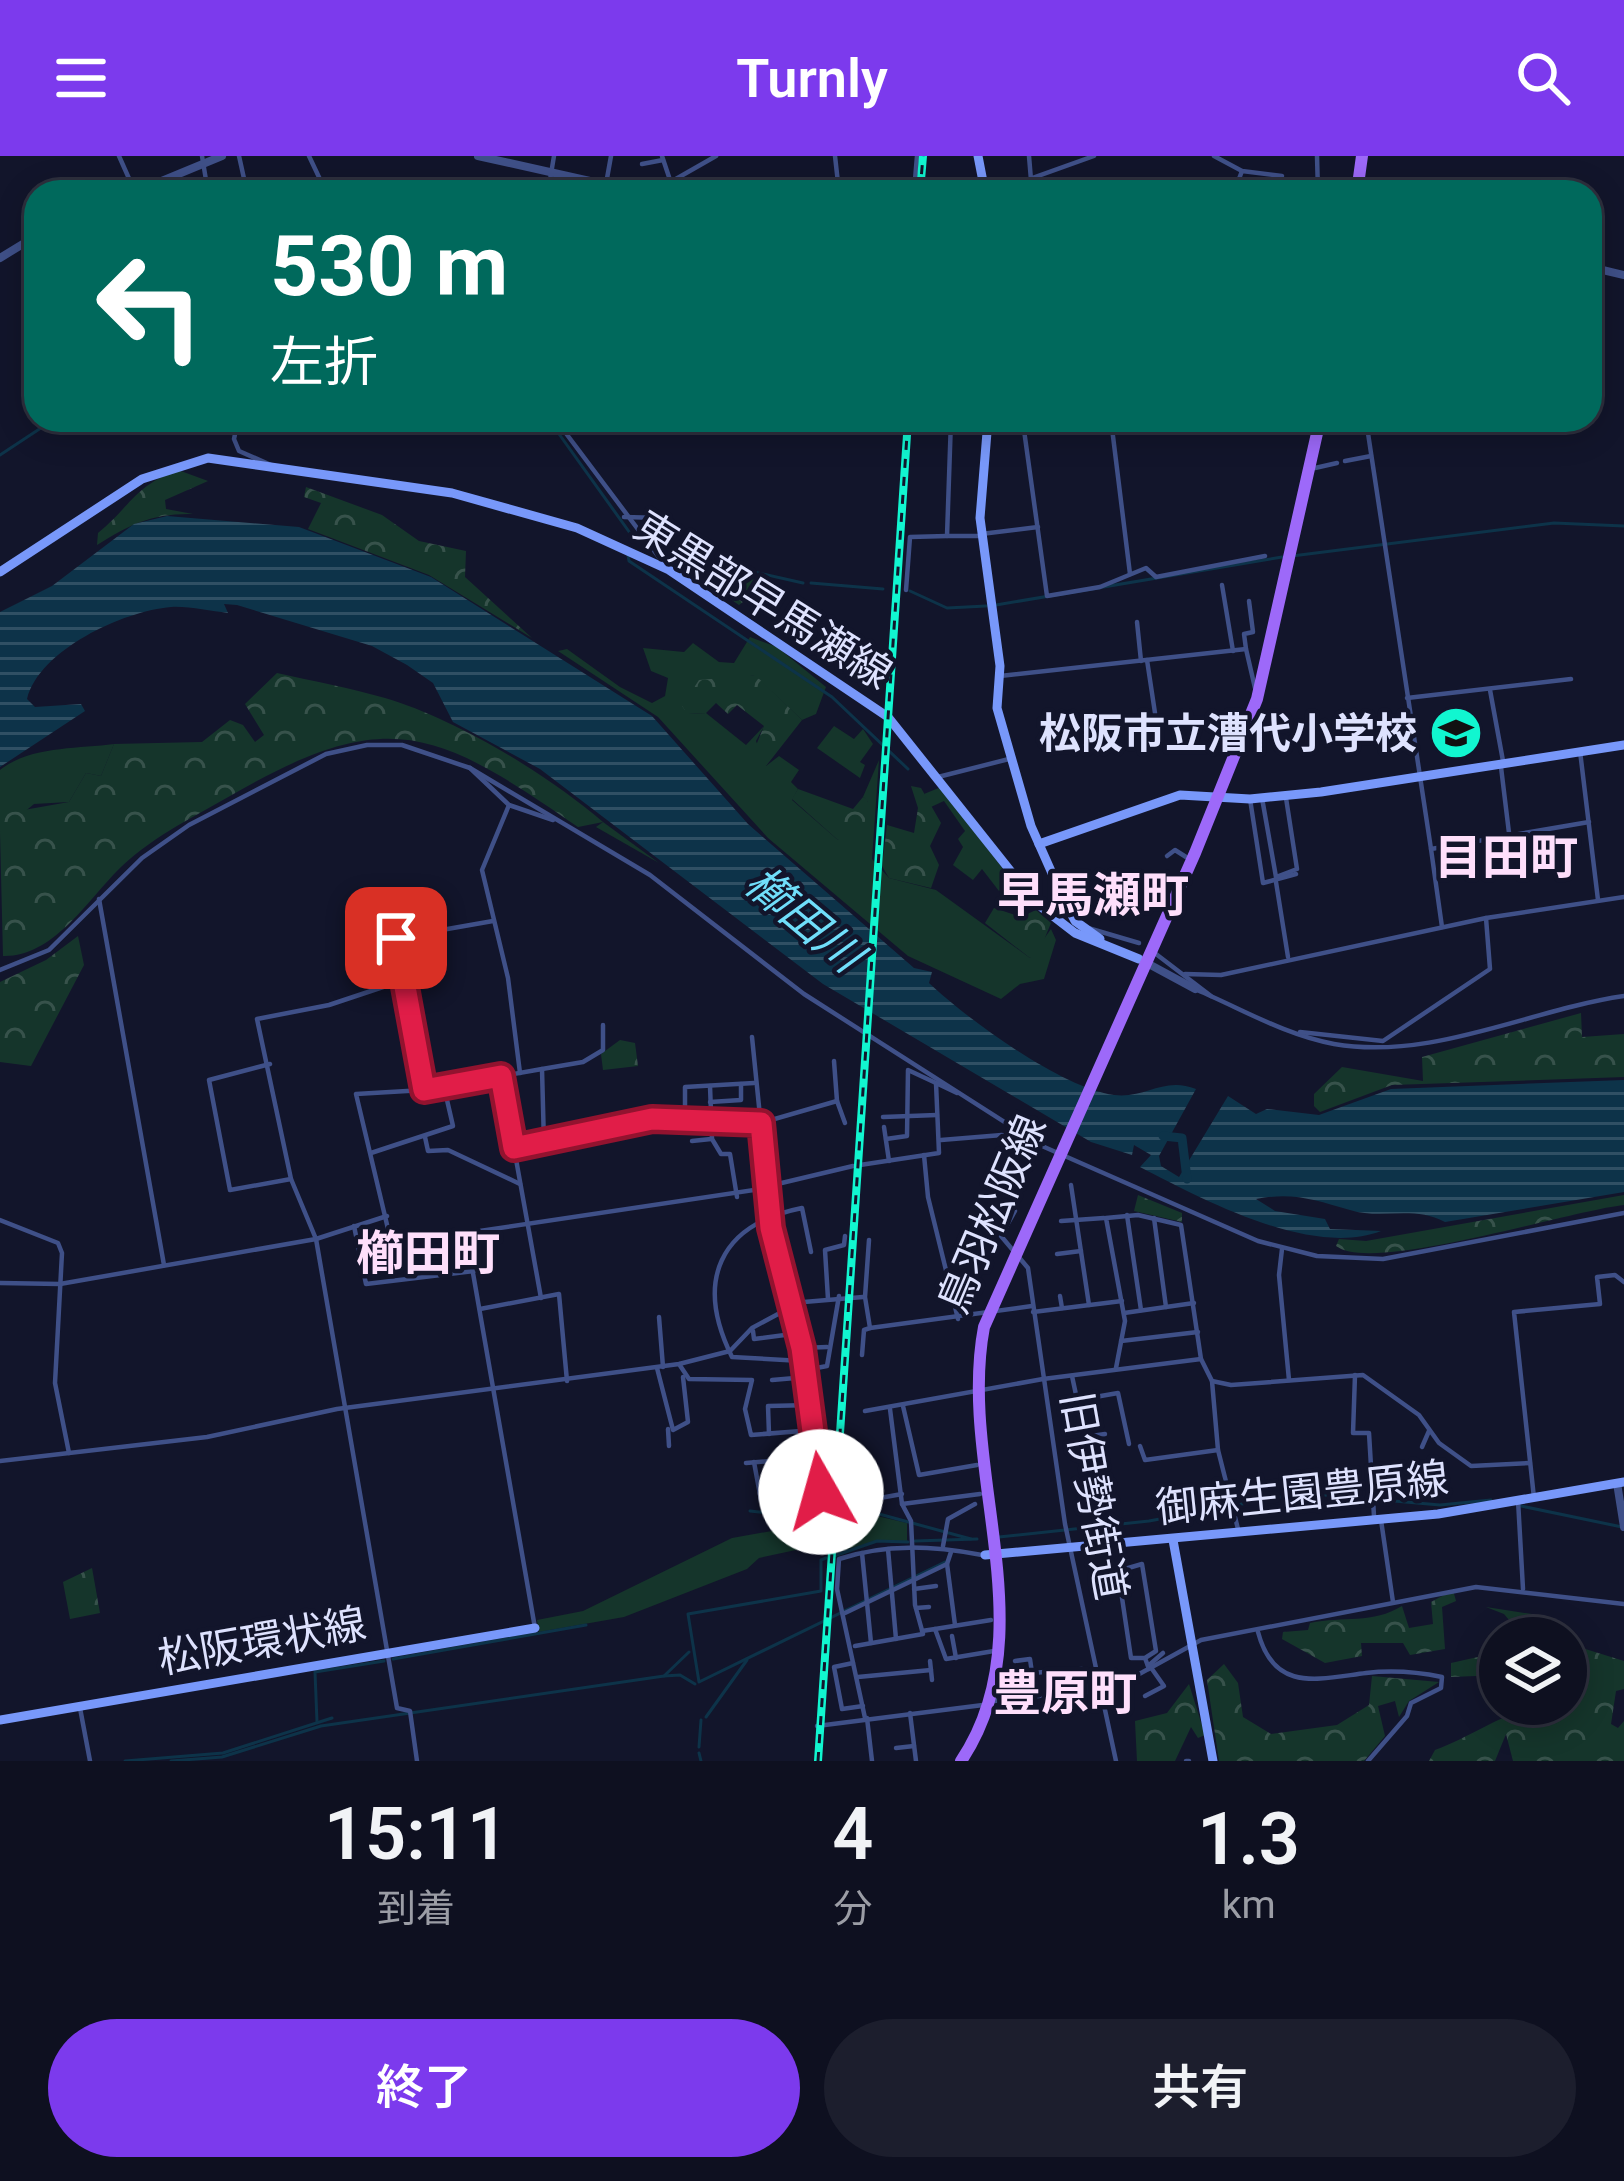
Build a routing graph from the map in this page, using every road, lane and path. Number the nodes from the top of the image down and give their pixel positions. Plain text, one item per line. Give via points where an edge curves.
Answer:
1 (222, 156) edge
2 (478, 156) edge
3 (554, 156) edge
4 (716, 156) edge
5 (1029, 156) edge
6 (1094, 156) edge
7 (1214, 156) edge
8 (663, 158) edge
9 (202, 160) edge
10 (642, 164) dead end
11 (1242, 171) junction
12 (550, 172) junction
13 (1282, 176) dead end
14 (1030, 179) junction
15 (160, 180) edge
16 (549, 180) edge
17 (587, 180) edge
18 (673, 180) edge
19 (1027, 180) edge
20 (1239, 180) edge
21 (235, 432) edge
22 (564, 432) edge
23 (951, 432) edge
24 (987, 432) edge
25 (1024, 432) edge
26 (1112, 432) edge
27 (1318, 432) edge
28 (1368, 432) edge
29 (1372, 456) junction
30 (271, 465) junction
31 (1310, 469) junction
32 (624, 517) junction
33 (661, 518) dead end
34 (1039, 527) junction
35 (981, 535) junction
36 (947, 536) junction
37 (1265, 556) dead end
38 (669, 570) junction
39 (0, 572) edge
40 (1130, 574) junction
41 (1222, 585) dead end
42 (906, 590) dead end
43 (1249, 601) dead end
44 (1137, 622) dead end
45 (1246, 649) junction
46 (1233, 651) junction
47 (1144, 661) junction
48 (1000, 676) junction
49 (1571, 679) dead end
50 (1490, 690) junction
51 (1407, 698) junction
52 (1257, 699) junction
53 (1155, 713) dead end
54 (1624, 746) edge
55 (1580, 751) junction
56 (1013, 758) junction
57 (1502, 762) junction
58 (470, 768) junction
59 (938, 777) junction
60 (1420, 778) junction
61 (1286, 796) junction
62 (1217, 798) junction
63 (1256, 798) junction
64 (509, 805) junction
65 (558, 821) junction
66 (1589, 822) junction
67 (1509, 833) junction
68 (1039, 844) junction
69 (1431, 848) junction
70 (1167, 856) dead end
71 (1186, 857) junction
72 (1297, 874) dead end
73 (1276, 882) junction
74 (1624, 897) edge
75 (99, 899) junction
76 (1598, 900) junction
77 (1486, 918) junction
78 (495, 921) junction
79 (1442, 927) junction
80 (1084, 929) junction
81 (1139, 943) dead end
82 (1115, 948) junction
83 (1288, 958) junction
84 (1144, 962) junction
85 (0, 970) edge
86 (1185, 974) junction
87 (404, 980) junction
88 (1195, 989) joint
89 (1211, 996) junction
90 (1624, 996) edge
91 (603, 1025) dead end
92 (1296, 1034) junction
93 (752, 1037) dead end
94 (834, 1060) dead end
95 (270, 1064) junction
96 (542, 1069) junction
97 (520, 1073) junction
98 (501, 1076) junction
99 (936, 1082) junction
100 (754, 1083) junction
101 (741, 1084) junction
102 (710, 1085) junction
103 (444, 1087) junction
104 (424, 1090) junction
105 (963, 1093) junction
106 (837, 1101) junction
107 (710, 1102) junction
108 (938, 1115) junction
109 (883, 1117) dead end
110 (905, 1117) junction
111 (685, 1118) junction
112 (711, 1118) junction
113 (761, 1123) junction
114 (845, 1123) dead end
115 (884, 1127) dead end
116 (425, 1137) junction
117 (712, 1139) junction
118 (886, 1139) junction
119 (940, 1140) junction
120 (692, 1141) dead end
121 (544, 1144) junction
122 (514, 1148) junction
123 (1057, 1150) junction
124 (369, 1154) junction
125 (924, 1155) junction
126 (889, 1161) junction
127 (291, 1179) junction
128 (521, 1184) junction
129 (1070, 1185) dead end
130 (768, 1187) junction
131 (737, 1197) junction
132 (1624, 1213) edge
133 (771, 1214) junction
134 (1127, 1215) junction
135 (387, 1216) junction
136 (1106, 1218) junction
137 (1154, 1218) junction
138 (1076, 1219) junction
139 (0, 1220) edge
140 (1061, 1221) dead end
141 (528, 1223) junction
142 (354, 1226) junction
143 (845, 1236) dead end
144 (316, 1239) junction
145 (869, 1240) dead end
146 (467, 1245) junction
147 (1282, 1249) junction
148 (1012, 1250) junction
149 (1081, 1251) junction
150 (811, 1252) dead end
151 (1057, 1254) dead end
152 (164, 1265) junction
153 (474, 1271) junction
154 (1624, 1282) edge
155 (0, 1283) edge
156 (60, 1284) junction
157 (839, 1296) junction
158 (1060, 1296) dead end
159 (865, 1297) junction
160 (541, 1298) junction
161 (828, 1298) junction
162 (1122, 1300) junction
163 (1194, 1303) junction
164 (793, 1305) junction
165 (1089, 1305) junction
166 (1166, 1307) junction
167 (1062, 1308) junction
168 (480, 1309) junction
169 (1033, 1309) junction
170 (1141, 1310) junction
171 (1124, 1313) junction
172 (984, 1316) junction
173 (659, 1317) dead end
174 (958, 1318) junction
175 (870, 1328) junction
176 (753, 1331) dead end
177 (1198, 1332) junction
178 (800, 1333) junction
179 (1121, 1341) junction
180 (829, 1346) junction
181 (802, 1348) junction
182 (728, 1351) junction
183 (862, 1355) dead end
184 (1201, 1359) junction
185 (804, 1361) junction
186 (679, 1364) junction
187 (660, 1367) junction
188 (1116, 1368) junction
189 (806, 1374) junction
190 (1355, 1375) junction
191 (1072, 1376) junction
192 (683, 1377) junction
193 (1043, 1379) junction
194 (752, 1380) junction
195 (1289, 1380) junction
196 (567, 1381) junction
197 (1212, 1381) junction
198 (494, 1390) junction
199 (975, 1394) junction
200 (1078, 1400) junction
201 (812, 1405) junction
202 (904, 1406) junction
203 (890, 1408) junction
204 (345, 1409) junction
205 (866, 1412) dead end
206 (668, 1429) junction
207 (814, 1430) junction
208 (1430, 1430) junction
209 (770, 1434) junction
210 (1105, 1434) dead end
211 (1085, 1437) junction
212 (1129, 1444) dead end
213 (669, 1446) dead end
214 (1087, 1446) dead end
215 (1140, 1446) dead end
216 (1422, 1447) dead end
217 (1218, 1450) junction
218 (69, 1453) junction
219 (817, 1457) junction
220 (778, 1460) junction
221 (0, 1461) edge
222 (1530, 1463) junction
223 (977, 1466) junction
224 (1620, 1482) edge
225 (902, 1494) junction
226 (1534, 1498) junction
227 (978, 1499) junction
228 (1518, 1500) junction
229 (785, 1502) junction
230 (902, 1504) junction
231 (841, 1505) dead end
232 (1377, 1520) junction
233 (1624, 1525) edge
234 (1239, 1535) junction
235 (1173, 1540) junction
236 (943, 1546) junction
237 (912, 1547) junction
238 (888, 1549) junction
239 (952, 1550) junction
240 (1071, 1550) junction
241 (862, 1552) junction
242 (989, 1556) junction
243 (947, 1564) junction
244 (914, 1577) junction
245 (936, 1586) dead end
246 (891, 1587) junction
247 (914, 1588) junction
248 (1522, 1589) junction
249 (867, 1599) junction
250 (1393, 1602) junction
251 (1121, 1603) junction
252 (1624, 1604) edge
253 (1110, 1605) dead end
254 (929, 1607) dead end
255 (916, 1608) junction
256 (844, 1611) junction
257 (991, 1620) junction
258 (955, 1625) junction
259 (535, 1628) joint
260 (935, 1629) junction
261 (1258, 1630) junction
262 (922, 1631) junction
263 (952, 1636) dead end
264 (896, 1639) junction
265 (872, 1643) junction
266 (1190, 1645) junction
267 (852, 1647) junction
268 (994, 1651) junction
269 (387, 1653) junction
270 (1163, 1653) dead end
271 (956, 1658) junction
272 (1145, 1658) junction
273 (1015, 1661) dead end
274 (855, 1663) junction
275 (1150, 1668) junction
276 (1046, 1672) junction
277 (858, 1677) junction
278 (932, 1680) dead end
279 (1101, 1687) junction
280 (1087, 1692) junction
281 (1144, 1696) dead end
282 (1049, 1697) junction
283 (990, 1698) junction
284 (863, 1706) junction
285 (80, 1707) junction
286 (910, 1711) junction
287 (866, 1718) junction
288 (0, 1720) edge
289 (817, 1726) dead end
290 (914, 1746) junction
291 (896, 1748) dead end
292 (90, 1761) edge
293 (417, 1761) edge
294 (872, 1761) edge
295 (916, 1761) edge
296 (961, 1761) edge
297 (1116, 1761) edge
298 (1213, 1761) edge
299 (1368, 1761) edge

1 - 9 street
2 - 12 street
3 - 12 street
4 - 18 street
5 - 14 street
6 - 14 street
7 - 11 street
8 - 10 street
9 - 15 street
11 - 13 street
11 - 20 street
12 - 16 street
12 - 17 street
14 - 19 street
21 - 30 street via 239,451
22 - 32 street
23 - 36 street
24 - 35 main road
25 - 34 street
26 - 40 street
27 - 31 main road, 鳥羽松阪線
28 - 29 street
29 - 31 street
29 - 51 street
30 - 38 main road, 東黒部早馬瀬線 via 511,506
30 - 39 main road, 東黒部早馬瀬線 via 208,458 156,472
31 - 52 main road, 鳥羽松阪線
32 - 33 street
32 - 38 street
34 - 35 street
34 - 40 street via 1047,596
35 - 36 street
35 - 48 main road
36 - 42 street via 908,538
37 - 40 street via 1156,577 1146,568
38 - 59 main road, 東黒部早馬瀬線 via 888,717
41 - 46 street
43 - 45 street
44 - 47 street
45 - 46 street
45 - 52 street
46 - 47 street
47 - 48 street
47 - 53 street
48 - 56 main road via 996,704
49 - 50 street
50 - 51 street
50 - 57 street
51 - 60 street
52 - 62 main road, 鳥羽松阪線
54 - 55 main road
55 - 57 main road
55 - 66 street
56 - 59 street
56 - 68 main road
57 - 60 main road
57 - 67 street
58 - 64 street
58 - 65 street
58 - 75 street via 393,744 326,754 170,837
59 - 82 main road, 東黒部早馬瀬線 via 1036,903 1076,933
60 - 61 main road
60 - 69 street
61 - 63 main road
61 - 63 street via 1297,869 1276,877
62 - 63 main road
62 - 68 main road via 1167,798
62 - 71 main road, 鳥羽松阪線
62 - 84 main road, 鳥羽松阪線
63 - 73 street via 1263,883
64 - 65 street
64 - 78 street via 482,870
65 - 105 street via 664,884 804,994
66 - 67 street
66 - 76 street
67 - 69 street
68 - 80 main road
69 - 79 street
70 - 71 street via 1175,850
71 - 84 main road, 鳥羽松阪線
72 - 73 street
73 - 83 street
74 - 76 street
75 - 85 street via 49,950
75 - 152 street
76 - 77 street
77 - 79 street
77 - 92 street via 1490,969 1387,1039
78 - 87 street via 396,938
78 - 97 street
79 - 83 street
80 - 81 street
80 - 82 main road
82 - 84 main road, 東黒部早馬瀬線
83 - 86 street via 1207,977
84 - 86 street
84 - 88 street
84 - 123 main road, 鳥羽松阪線
86 - 89 street
87 - 95 street via 257,1018
87 - 104 street
88 - 89 street
89 - 92 street
90 - 92 street via 1405,1047
91 - 96 street via 603,1050
93 - 100 street
94 - 106 street
95 - 127 street
95 - 127 street via 208,1079 230,1190
96 - 97 street
96 - 121 street
97 - 98 street
98 - 103 street
98 - 122 street
99 - 105 street
99 - 108 street
99 - 110 street via 908,1070
100 - 101 street
100 - 113 street
101 - 102 street
101 - 107 street via 741,1100
102 - 107 street
102 - 111 street via 685,1087
103 - 104 street
103 - 116 street via 453,1126
104 - 124 street via 356,1094
105 - 123 street
106 - 113 street
106 - 114 street
107 - 112 street
108 - 110 street
108 - 119 street
109 - 110 street
110 - 118 street via 907,1136
111 - 112 street
111 - 121 street
112 - 113 street
112 - 117 street
113 - 130 street
115 - 118 street
116 - 124 street
116 - 128 street via 428,1151 448,1150
117 - 120 street
117 - 131 street via 730,1154
118 - 126 street
119 - 125 street via 939,1153
119 - 148 street via 1002,1135 1016,1211 1001,1234
121 - 122 street
122 - 128 street
123 - 147 street
123 - 148 main road, 鳥羽松阪線
124 - 135 street
125 - 126 street
125 - 174 street
126 - 130 street
127 - 144 street
128 - 141 street
129 - 138 street
130 - 131 street
130 - 133 street
131 - 141 street
132 - 147 street via 1400,1257
133 - 150 street via 802,1208
133 - 164 street
133 - 182 street via 723,1252 712,1279
134 - 136 street
134 - 137 street
134 - 170 street
135 - 142 street
135 - 146 street via 394,1251
136 - 138 street
136 - 162 street
137 - 163 street via 1181,1226
137 - 166 street
138 - 140 street
138 - 149 street
139 - 156 street via 58,1244
141 - 146 street via 474,1229
141 - 160 street
142 - 144 street
142 - 153 street via 366,1284
143 - 161 street via 844,1245 825,1250
144 - 152 street
144 - 204 street
145 - 159 street
146 - 153 street
147 - 195 street
148 - 169 street, 旧伊勢街道 via 1027,1265
148 - 172 main road, 鳥羽松阪線
149 - 151 street
149 - 165 street
152 - 156 street
153 - 168 street
154 - 222 street via 1597,1277 1600,1304 1514,1312
155 - 156 street
156 - 218 street via 56,1399
157 - 159 street
157 - 161 street
157 - 180 street
158 - 167 street
159 - 175 street
160 - 168 street
160 - 196 street via 559,1294
161 - 164 street
162 - 165 street
162 - 171 street
163 - 166 street
163 - 177 street
164 - 178 street
164 - 182 street
165 - 167 street
166 - 170 street
167 - 169 street
168 - 198 street
169 - 172 street
169 - 193 street, 旧伊勢街道
170 - 171 street
171 - 179 street
172 - 174 street
172 - 199 main road, 鳥羽松阪線
173 - 187 street
174 - 175 street
175 - 183 street via 863,1330
176 - 178 street via 754,1339
177 - 179 street
177 - 184 street
178 - 181 street
179 - 188 street
180 - 181 street
180 - 189 street via 826,1366
181 - 185 street
182 - 185 street via 760,1363
182 - 186 street
184 - 188 street
184 - 197 street
185 - 189 street
186 - 187 street
186 - 192 street
187 - 196 street
187 - 206 street
188 - 191 street
189 - 194 street
189 - 201 street
190 - 195 street
190 - 208 street via 1388,1390
190 - 232 street via 1353,1433 1369,1433
191 - 193 street
191 - 200 street
192 - 194 street
192 - 206 street via 688,1422
193 - 199 street
193 - 240 street, 旧伊勢街道
194 - 209 street via 749,1431
195 - 197 street
196 - 198 street
197 - 217 street
198 - 204 street
198 - 259 street
199 - 202 street
199 - 223 main road, 鳥羽松阪線
199 - 242 main road, 鳥羽松阪線
200 - 211 street
200 - 212 street via 1118,1393
201 - 207 street
201 - 209 street via 768,1406
202 - 203 street
202 - 223 street via 919,1475
203 - 205 street
203 - 225 street
204 - 218 street via 230,1434
204 - 269 street
206 - 213 street
207 - 209 street
207 - 219 street
208 - 216 street
208 - 222 street via 1475,1468
210 - 211 street
211 - 214 street
215 - 217 street via 1145,1460
217 - 234 street
218 - 221 street
219 - 220 street
219 - 229 street via 818,1504
220 - 229 street
220 - 229 street via 750,1463 761,1500
222 - 226 street
223 - 227 main road, 鳥羽松阪線
224 - 226 main road, 御麻生園豊原線
224 - 233 street
225 - 230 street
225 - 231 street
226 - 228 main road, 御麻生園豊原線
227 - 230 street
227 - 236 street via 948,1519
227 - 242 main road, 鳥羽松阪線
228 - 232 main road, 御麻生園豊原線
228 - 248 street
230 - 237 street
232 - 234 main road, 御麻生園豊原線
232 - 250 street
234 - 235 main road, 御麻生園豊原線
235 - 240 main road, 御麻生園豊原線
235 - 266 main road
236 - 237 street
236 - 239 street
237 - 238 street
237 - 244 street
238 - 241 street
238 - 246 street
239 - 242 street
239 - 243 street
240 - 242 main road, 御麻生園豊原線
240 - 279 street, 旧伊勢街道
241 - 249 street
241 - 256 street via 839,1559
242 - 257 main road, 鳥羽松阪線
242 - 283 main road, 鳥羽松阪線 via 1000,1640
243 - 244 street
243 - 258 street
244 - 246 street
244 - 247 street
245 - 247 street
246 - 249 street
246 - 264 street
247 - 255 street
248 - 250 street via 1476,1586
248 - 252 street
249 - 256 street
249 - 265 street
250 - 261 street
251 - 253 street
251 - 272 street via 1131,1658
251 - 272 street via 1119,1568 1142,1564 1156,1651
254 - 255 street
255 - 262 street
256 - 267 street
257 - 258 street
257 - 268 main road, 鳥羽松阪線
258 - 260 street
259 - 269 main road, 松阪環状線
260 - 262 street
260 - 271 street via 946,1659
261 - 266 street
261 - 299 street via 1270,1660 1312,1681 1383,1672 1442,1677 1441,1688 1411,1703
262 - 264 street
263 - 271 street
264 - 265 street
265 - 267 street
266 - 275 street
266 - 298 main road
267 - 274 street
268 - 271 street
268 - 283 main road, 鳥羽松阪線
269 - 285 main road, 松阪環状線
269 - 293 street via 397,1708 410,1713
270 - 275 street
272 - 275 street
273 - 276 street via 1030,1659 1032,1673
274 - 277 street
274 - 284 street via 834,1666 842,1709
275 - 279 street
275 - 281 street via 1164,1686
276 - 280 street via 1082,1669
276 - 282 street
277 - 278 street via 930,1665
277 - 284 street
279 - 280 street
279 - 297 street, 旧伊勢街道
280 - 282 street
282 - 283 street
283 - 286 street
283 - 296 main road, 鳥羽松阪線
284 - 287 street
285 - 288 main road, 松阪環状線
285 - 292 street
286 - 287 street
286 - 290 street
287 - 289 street
287 - 294 street
290 - 291 street
290 - 295 street

